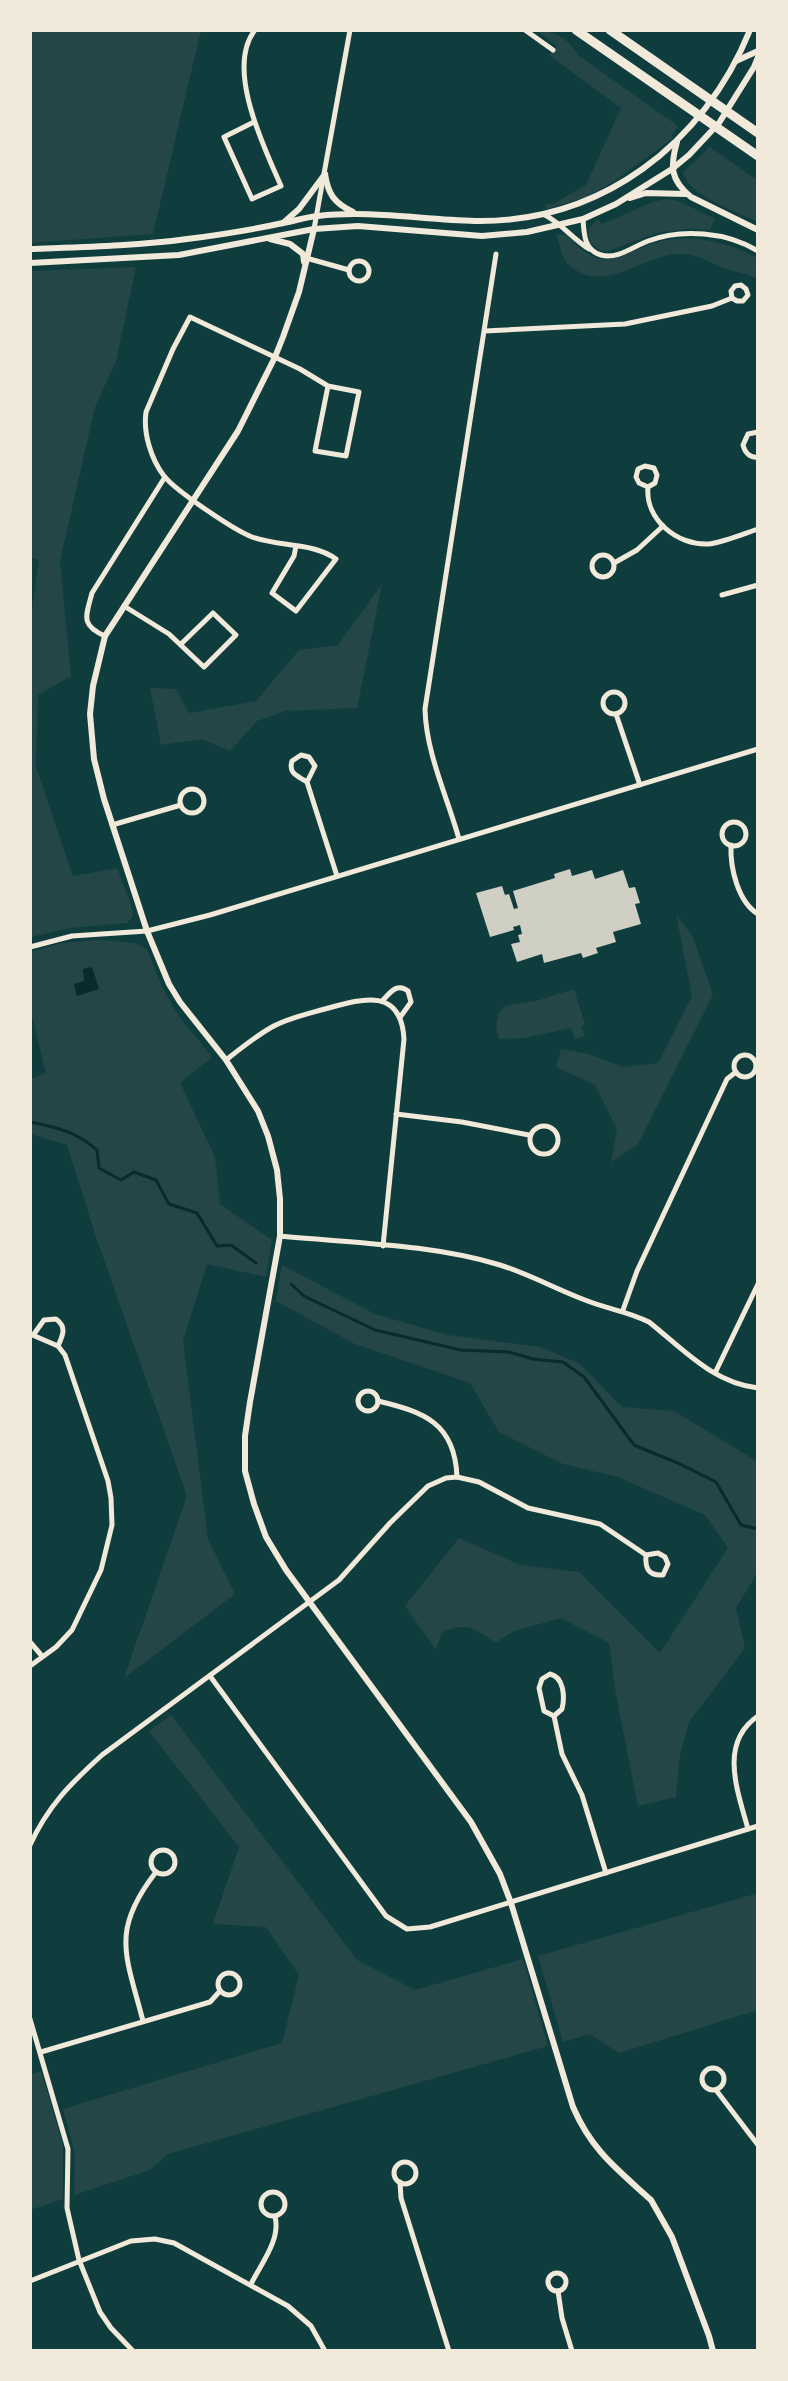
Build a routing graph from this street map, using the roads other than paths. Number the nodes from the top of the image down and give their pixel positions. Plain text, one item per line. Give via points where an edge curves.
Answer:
1 (255, 30) edge
2 (350, 30) edge
3 (525, 30) edge
4 (576, 30) edge
5 (610, 30) edge
6 (750, 30) edge
7 (553, 50) dead end
8 (758, 54) edge
9 (736, 61) junction
10 (254, 122) junction
11 (758, 133) edge
12 (676, 143) junction
13 (758, 156) edge
14 (672, 169) junction
15 (325, 174) junction
16 (691, 197) junction
17 (619, 201) junction
18 (356, 213) junction
19 (543, 214) junction
20 (316, 216) junction
21 (583, 219) junction
22 (281, 224) junction
23 (558, 224) junction
24 (314, 229) junction
25 (758, 230) edge
26 (267, 238) junction
27 (30, 249) edge
28 (593, 251) junction
29 (758, 251) edge
30 (496, 254) dead end
31 (306, 262) junction
32 (30, 263) edge
33 (349, 270) junction
34 (732, 298) dead end
35 (485, 331) junction
36 (275, 357) junction
37 (328, 386) junction
38 (758, 432) edge
39 (758, 457) edge
40 (165, 477) junction
41 (648, 487) junction
42 (192, 498) junction
43 (663, 526) junction
44 (758, 529) edge
45 (296, 546) junction
46 (614, 563) junction
47 (758, 585) edge
48 (722, 595) dead end
49 (124, 606) junction
50 (105, 636) junction
51 (181, 644) junction
52 (616, 714) junction
53 (758, 749) edge
54 (307, 782) junction
55 (640, 785) junction
56 (181, 805) junction
57 (112, 825) junction
58 (459, 839) junction
59 (731, 845) junction
60 (337, 876) junction
61 (758, 914) edge
62 (147, 931) junction
63 (30, 947) edge
64 (382, 1001) junction
65 (401, 1016) junction
66 (226, 1060) junction
67 (736, 1072) junction
68 (396, 1114) junction
69 (529, 1135) junction
70 (280, 1236) junction
71 (383, 1246) junction
72 (758, 1284) edge
73 (623, 1310) junction
74 (32, 1334) edge
75 (58, 1346) junction
76 (715, 1373) junction
77 (758, 1388) edge
78 (378, 1401) dead end
79 (457, 1477) junction
80 (646, 1555) junction
81 (310, 1603) junction
82 (30, 1642) edge
83 (42, 1656) junction
84 (30, 1666) edge
85 (210, 1676) junction
86 (554, 1716) junction
87 (758, 1716) edge
88 (758, 1826) edge
89 (748, 1829) junction
90 (30, 1845) edge
91 (156, 1872) junction
92 (606, 1873) junction
93 (511, 1903) junction
94 (220, 1991) junction
95 (30, 2019) edge
96 (143, 2021) junction
97 (41, 2052) junction
98 (716, 2090) junction
99 (758, 2145) edge
100 (400, 2182) junction
101 (275, 2217) junction
102 (79, 2260) junction
103 (30, 2281) edge
104 (251, 2284) junction
105 (558, 2291) dead end
106 (133, 2351) edge
107 (325, 2351) edge
108 (449, 2351) edge
109 (572, 2351) edge
110 (713, 2351) edge

1 - 10 street via 248,38 245,63
2 - 15 street
3 - 7 street
4 - 13 highway
5 - 11 highway
6 - 9 street
8 - 9 street
8 - 14 street via 719,123
9 - 12 street via 705,112
10 - 10 street via 224,137 252,199 281,186
12 - 14 street
12 - 19 street via 606,192
14 - 16 street
14 - 17 street
15 - 18 street via 328,193
15 - 20 street
15 - 22 street
16 - 17 street via 646,193
16 - 25 street
17 - 21 street
18 - 19 street via 478,221
18 - 20 street
19 - 23 street
20 - 22 street
20 - 24 street
21 - 23 street
21 - 28 street via 584,239
22 - 27 street via 140,245
23 - 24 street via 482,236 358,226
23 - 28 street
24 - 26 street
24 - 31 street
26 - 31 street via 290,244
26 - 32 street via 179,255
28 - 29 street via 615,255 650,240 690,234 730,239
30 - 35 street
31 - 33 street
31 - 36 street
33 - 33 street via 358,282 370,273 361,261
34 - 35 street via 625,324
35 - 58 street via 425,709
36 - 37 street
36 - 40 street via 190,317 144,422
36 - 42 street via 238,431
37 - 37 street via 315,451 346,456 359,392
38 - 39 street via 748,434 743,445 750,456
40 - 42 street
40 - 50 street via 92,593 87,622
41 - 41 street via 657,477 647,465 636,477
41 - 43 street via 650,507
42 - 45 street via 250,536
42 - 49 street
43 - 44 street via 699,544
43 - 46 street
45 - 45 street via 272,593 296,611 336,559
46 - 46 street via 600,556 592,570 604,577
47 - 48 street
49 - 50 street
49 - 51 street
50 - 57 street via 90,714 94,759
51 - 51 street via 204,667 236,635 213,613
52 - 52 street via 625,701 614,692 603,704
52 - 55 street
53 - 55 street
54 - 54 street via 315,766 301,755 291,769
54 - 60 street
55 - 58 street
56 - 56 street via 197,812 203,795 189,789
56 - 57 street
57 - 62 street
58 - 60 street
59 - 59 street via 745,835 738,823 722,830
59 - 61 street via 742,898
60 - 62 street
62 - 63 street via 72,936
62 - 66 street via 180,1002
64 - 65 street
64 - 65 street via 397,988 408,991 411,1002
64 - 66 street via 354,1001 286,1020
65 - 68 street via 404,1039
66 - 70 street via 268,1136 277,1170
67 - 67 street via 749,1076 755,1061 739,1056
67 - 73 street via 727,1079
68 - 69 street
68 - 71 street
69 - 69 street via 538,1151 551,1153 557,1145 557,1135 548,1127
70 - 71 street
70 - 81 street via 250,1402 245,1471 266,1537
71 - 73 street via 497,1264 592,1303
72 - 76 street
73 - 76 street via 649,1322
74 - 75 street
74 - 75 street via 44,1320 56,1319 64,1330
75 - 83 street via 72,1371 108,1481 112,1525 101,1570 72,1630
76 - 77 street
78 - 79 street via 432,1421 452,1445
79 - 80 street via 479,1482 528,1508 600,1524
79 - 81 street via 428,1486 339,1580
80 - 80 street via 650,1573 665,1572 668,1564 662,1555
81 - 85 street
81 - 93 street via 471,1822
82 - 83 street
83 - 84 street
85 - 90 street via 102,1755 65,1789
85 - 93 street via 386,1916 407,1929 430,1927
86 - 86 street via 562,1709 563,1698 560,1680 550,1674 539,1688 544,1711
86 - 92 street via 562,1754 582,1795
87 - 89 street via 740,1735 734,1752 734,1777
88 - 89 street
89 - 92 street
91 - 91 street via 168,1874 173,1869 169,1852 152,1858
91 - 96 street via 136,1901 125,1932
92 - 93 street
93 - 110 street via 580,2125 600,2153 658,2209
94 - 94 street via 236,1992 238,1977 221,1975
94 - 96 street via 210,2002
95 - 97 street
96 - 97 street
97 - 102 street via 68,2149 67,2208
98 - 98 street via 724,2076 709,2068 702,2081
98 - 99 street
100 - 100 street via 413,2180 412,2164 396,2166
100 - 108 street
101 - 101 street via 285,2203 274,2193 261,2205
101 - 104 street via 274,2239
102 - 103 street
102 - 104 street via 131,2241 155,2239 174,2243
102 - 106 street via 100,2312
104 - 107 street via 301,2316
105 - 109 street

